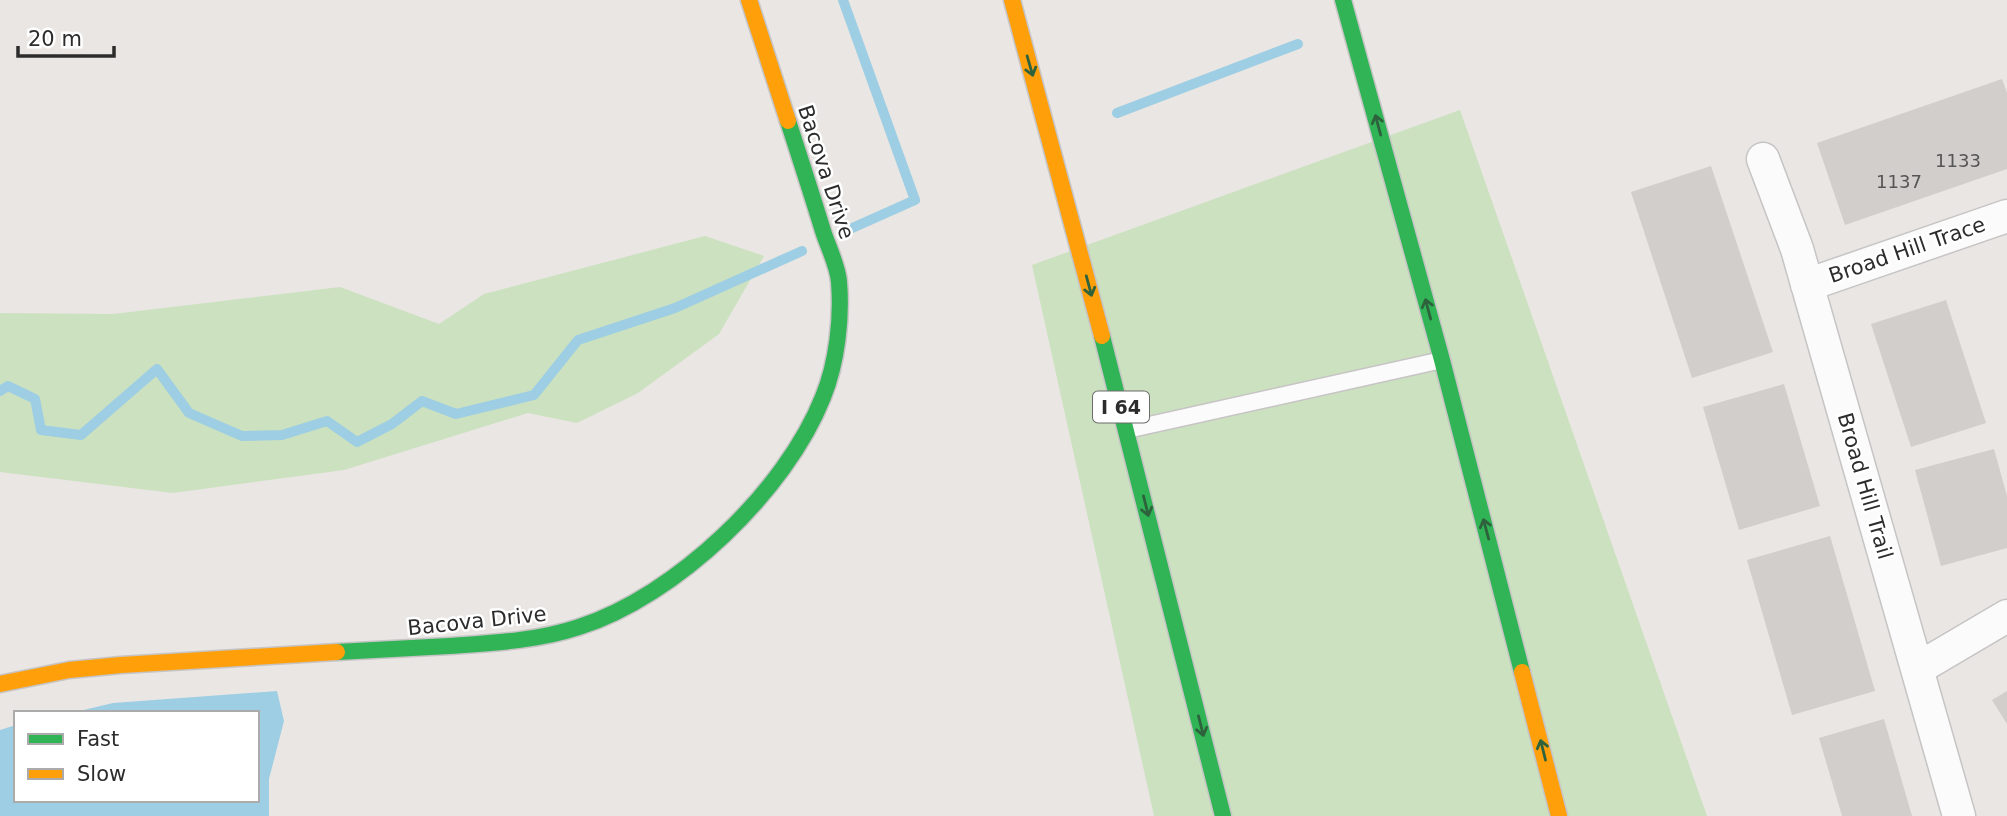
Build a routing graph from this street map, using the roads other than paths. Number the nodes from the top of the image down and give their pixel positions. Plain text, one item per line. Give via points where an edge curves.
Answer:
1 (749, 0) edge
2 (1012, 0) edge
3 (1343, 0) edge
4 (1763, 159) dead end
5 (2007, 216) edge
6 (1807, 285) junction
7 (1442, 360) junction
8 (1127, 430) junction
9 (2007, 616) edge
10 (1917, 669) junction
11 (0, 684) edge
12 (1223, 816) edge
13 (1559, 816) edge
14 (1959, 816) edge

1 - 11 main road, Bacova Drive via 839,280 838,324 832,370 804,438 750,509 699,559 617,612 556,634 500,643 121,665
2 -> 8 main road, I 64
7 -> 3 main road
4 - 6 street, Broad Hill Trail
5 - 6 street, Broad Hill Trace
6 - 10 street, Broad Hill Trail
7 - 8 lane
13 -> 7 main road
8 -> 12 main road, I 64
9 - 10 street
10 - 14 street, Broad Hill Trail

